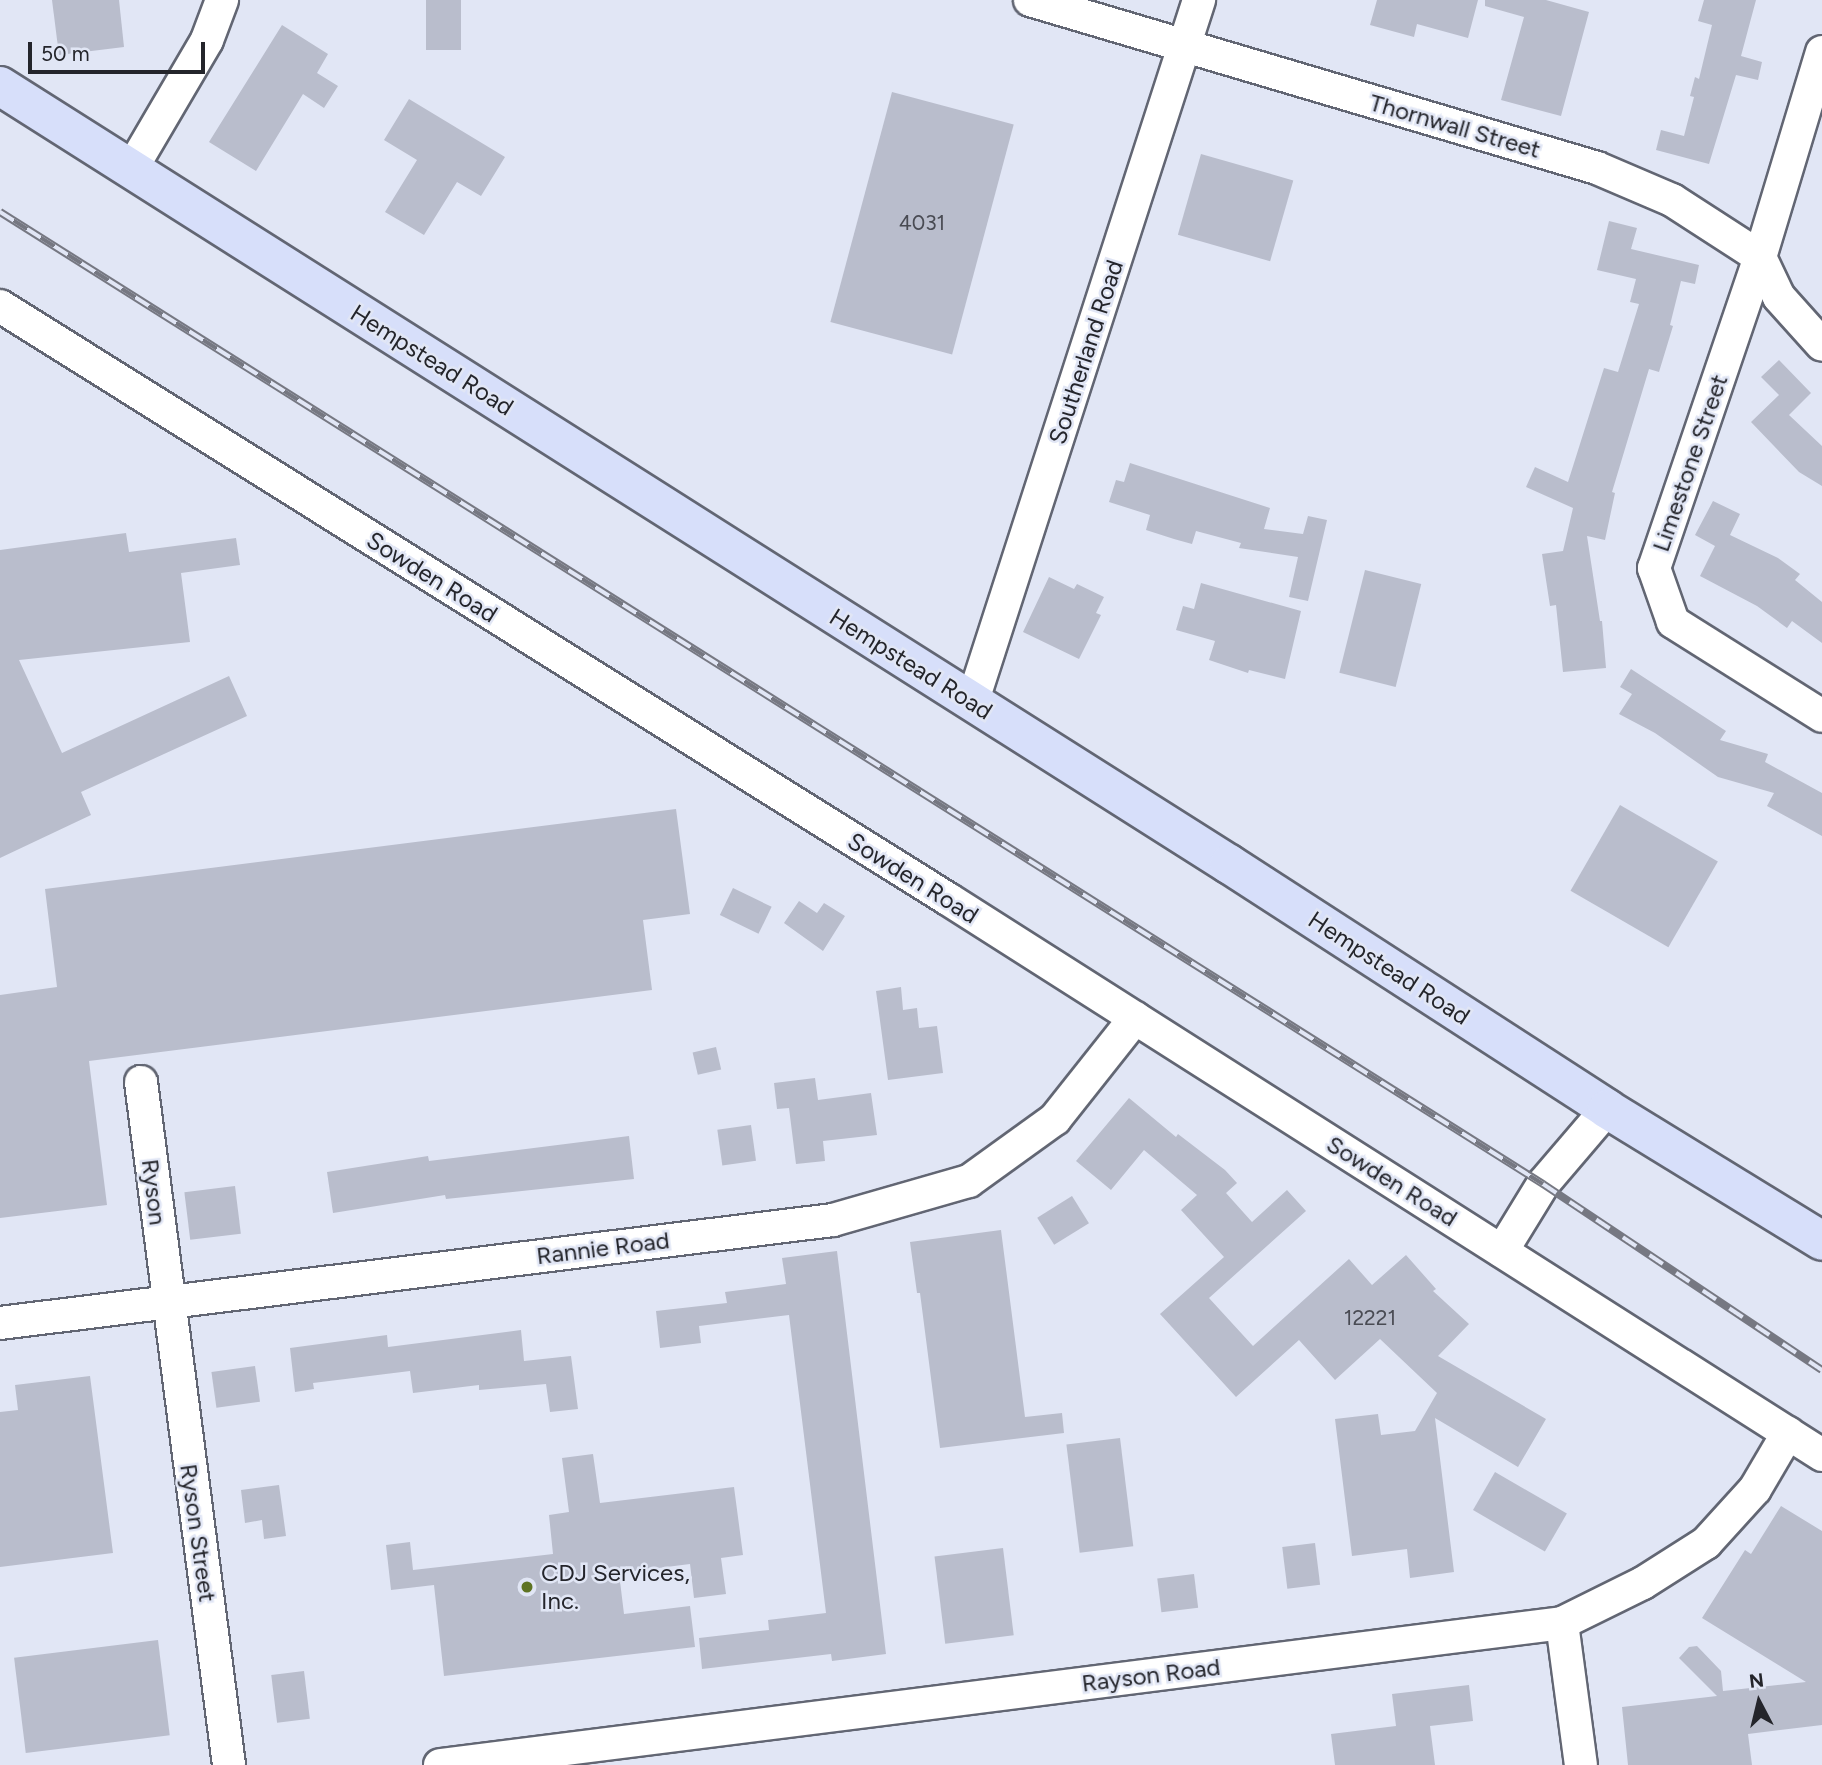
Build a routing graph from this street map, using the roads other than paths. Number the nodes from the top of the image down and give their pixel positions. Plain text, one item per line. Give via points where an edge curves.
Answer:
1 (222, 0) edge
2 (1030, 0) edge
3 (1199, 0) edge
4 (1184, 47) junction
5 (1822, 52) edge
6 (0, 86) edge
7 (132, 168) junction
8 (1760, 257) junction
9 (0, 306) edge
10 (1822, 345) edge
11 (972, 703) junction
12 (1822, 716) edge
13 (1135, 1018) junction
14 (141, 1082) dead end
15 (1607, 1109) junction
16 (1822, 1241) edge
17 (1502, 1251) junction
18 (168, 1301) junction
19 (0, 1323) edge
20 (1788, 1433) junction
21 (1822, 1455) edge
22 (1562, 1623) junction
23 (229, 1765) edge
24 (440, 1765) edge
25 (1581, 1765) edge

1 - 7 street via 207,40
2 - 4 street, Thornwall Street
3 - 4 street, Southerland Road
4 - 8 street, Thornwall Street via 1597,168 1672,200
4 - 11 street, Southerland Road
5 - 8 street, Limestone Street
6 - 7 main road, Hempstead Road
7 - 11 main road, Hempstead Road
8 - 10 street via 1779,297
8 - 12 street, Limestone Street via 1654,568 1673,622
9 - 13 street, Sowden Road
11 - 15 main road, Hempstead Road
13 - 17 street, Sowden Road
13 - 18 street, Rannie Road via 1055,1119 969,1181 943,1189 833,1220
14 - 18 street, Ryson
15 - 16 main road, Hempstead Road
15 - 17 street via 1543,1184
17 - 20 street, Sowden Road
18 - 19 street, Rannie Road
18 - 23 street, Ryson Street
20 - 21 street, Sowden Road
20 - 22 street, Rayson Road via 1755,1489 1706,1543 1643,1583
22 - 24 street, Rayson Road
22 - 25 street

